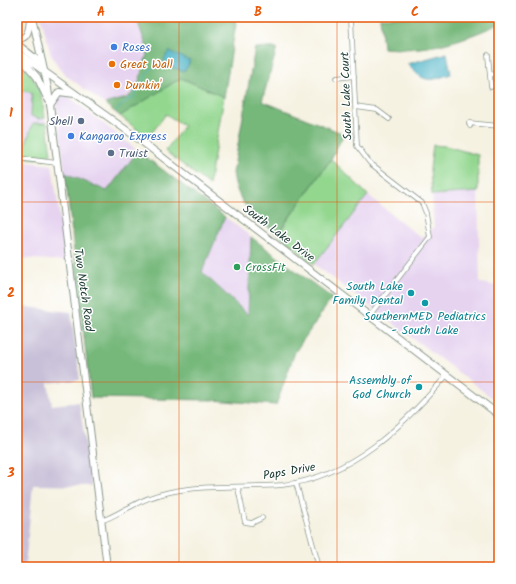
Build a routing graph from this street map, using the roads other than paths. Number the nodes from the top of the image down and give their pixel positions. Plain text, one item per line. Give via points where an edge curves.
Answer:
1 (31, 17) edge
2 (352, 17) edge
3 (17, 39) edge
4 (17, 44) edge
5 (17, 53) edge
6 (488, 55) dead end
7 (45, 70) junction
8 (490, 74) junction
9 (499, 75) edge
10 (354, 76) junction
11 (336, 78) dead end
12 (491, 87) dead end
13 (78, 94) junction
14 (50, 105) junction
15 (356, 107) junction
16 (389, 119) dead end
17 (470, 126) dead end
18 (499, 126) edge
19 (17, 158) edge
20 (57, 163) junction
21 (369, 316) junction
22 (447, 375) junction
23 (499, 415) edge
24 (296, 483) junction
25 (238, 488) junction
26 (262, 518) dead end
27 (103, 520) junction
28 (107, 567) edge
29 (319, 567) edge

1 - 3 main road via 28,32 24,38
1 - 7 main road, Two Notch Road
2 - 10 street, South Lake Court
4 - 7 main road, South Lake Drive
5 - 7 main road, South Lake Drive via 32,65
5 - 14 main road via 37,77
6 - 8 street
7 - 13 main road, South Lake Drive
7 - 14 main road, Two Notch Road
8 - 9 street
8 - 12 street
10 - 11 street
10 - 15 street, South Lake Court
13 - 14 main road via 58,92
13 - 21 main road, South Lake Drive
14 - 20 main road, Two Notch Road
15 - 16 street via 377,110
15 - 21 street, South Lake Court via 360,150 370,163 422,203 430,237
17 - 18 street via 470,123
19 - 20 street
20 - 27 main road, Two Notch Road
21 - 22 main road, South Lake Drive
22 - 23 main road, South Lake Drive
22 - 24 street, Paps Drive via 389,434 362,456 338,470
24 - 25 street, Paps Drive
24 - 29 street
25 - 26 street via 245,522 252,524
25 - 27 street, Paps Drive via 169,492 143,500
27 - 28 main road, Two Notch Road

